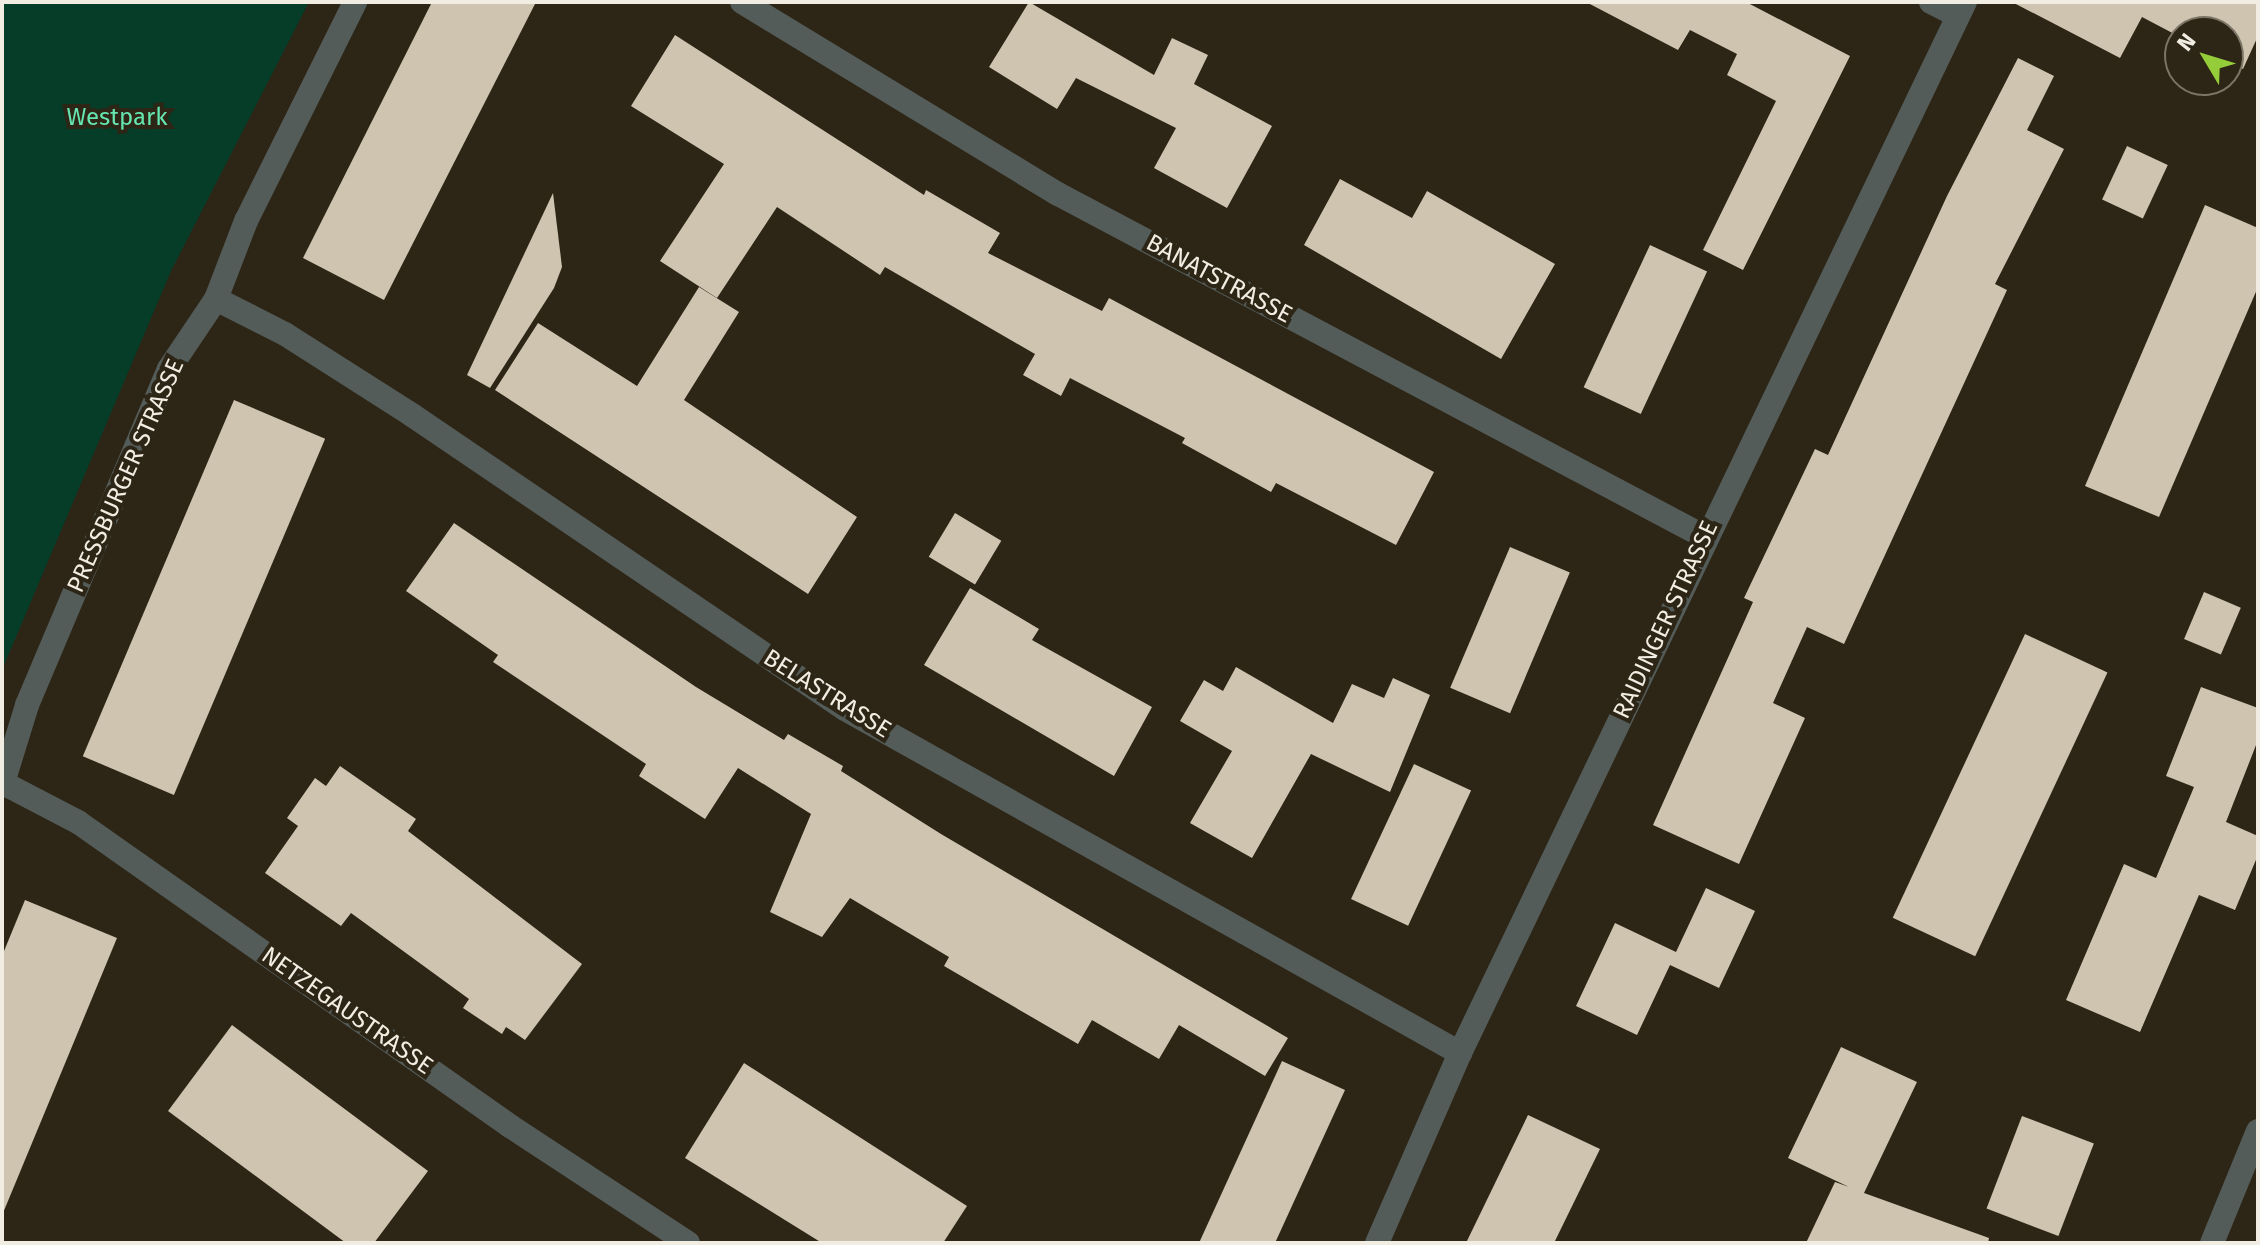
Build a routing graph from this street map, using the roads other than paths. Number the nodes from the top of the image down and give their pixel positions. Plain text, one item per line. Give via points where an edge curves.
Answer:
1 (355, 2) edge
2 (742, 2) edge
3 (1931, 2) edge
4 (1962, 9) edge
5 (216, 299) junction
6 (1705, 537) junction
7 (3, 785) edge
8 (1460, 1053) junction
9 (2258, 1131) edge
10 (688, 1243) edge
11 (1377, 1243) edge
12 (2212, 1243) edge

1 - 5 street, PRESSBURGER STRASSE via 246,221
2 - 6 street, BANATSTRASSE via 1058,194
3 - 4 street
4 - 6 street, RAIDINGER STRASSE
5 - 7 street, PRESSBURGER STRASSE via 169,369 27,705
5 - 8 street, BELASTRASSE via 285,334 412,415 845,709
6 - 8 street, RAIDINGER STRASSE
7 - 10 street, NETZEGAUSTRASSE via 78,822 497,1117
8 - 11 street, RAIDINGER STRASSE
9 - 12 street

